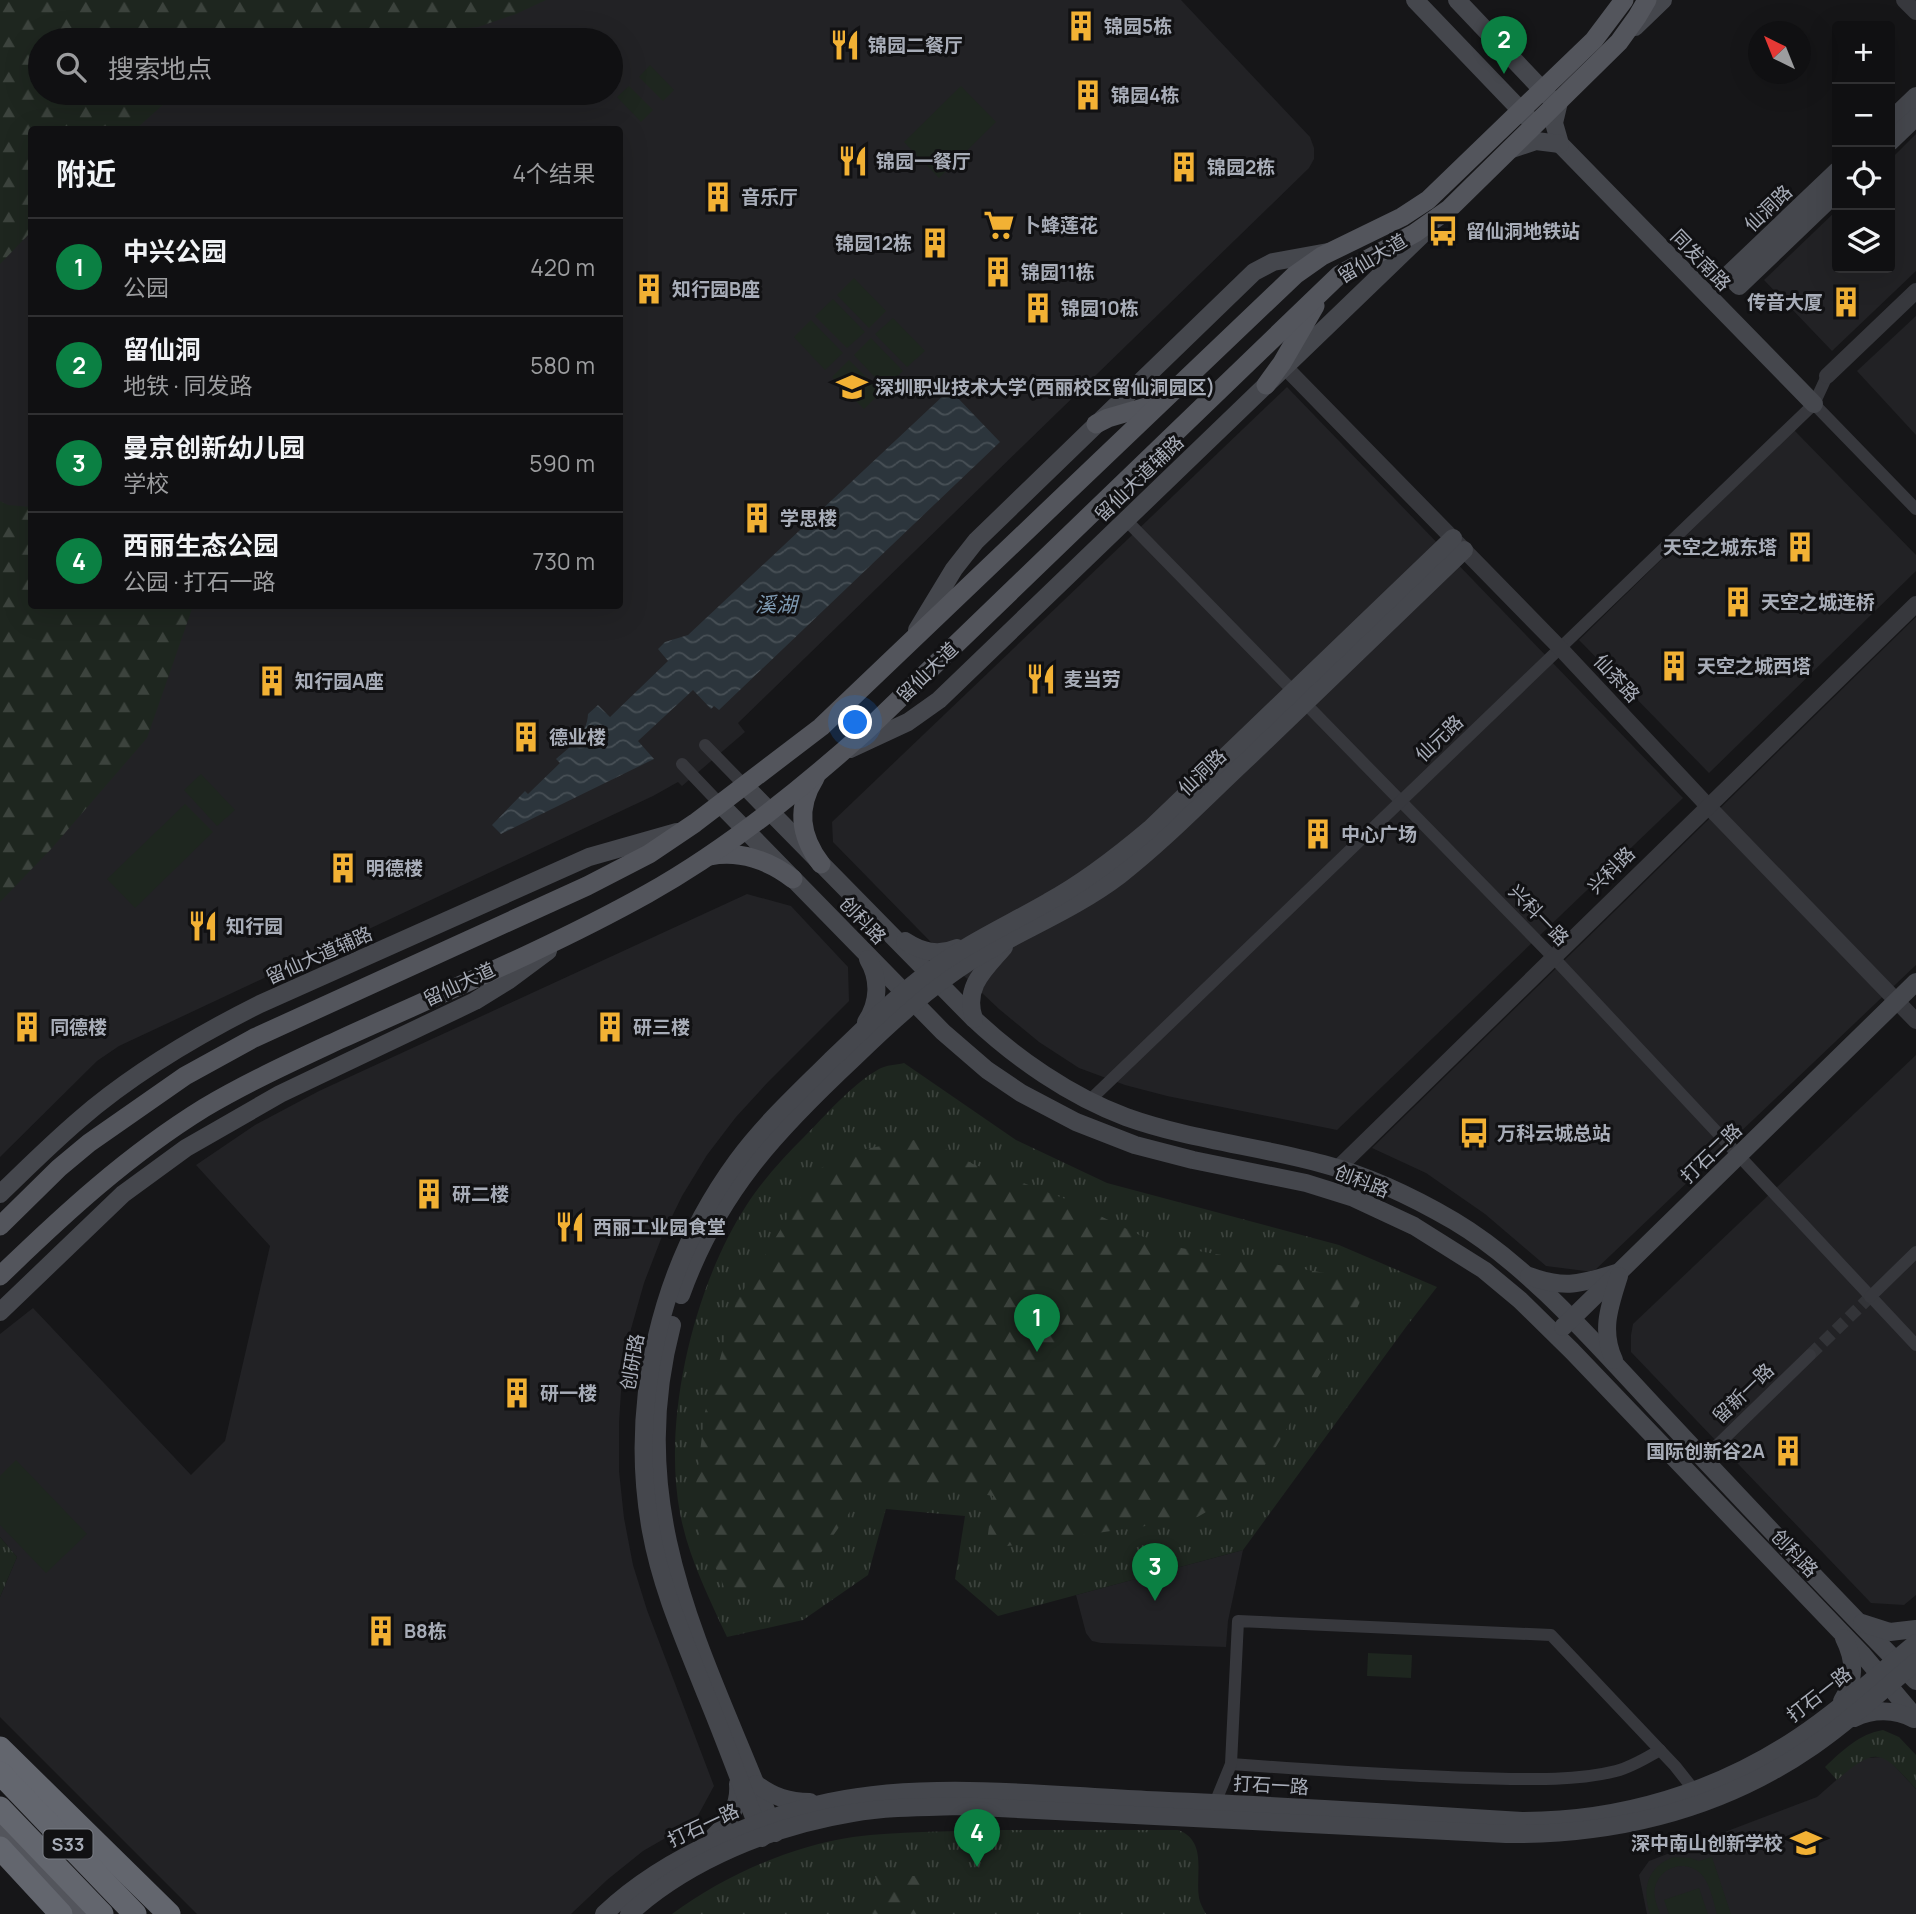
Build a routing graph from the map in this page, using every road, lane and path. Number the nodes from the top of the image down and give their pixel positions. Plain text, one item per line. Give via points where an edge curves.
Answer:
1 (1415, 0) edge
2 (1457, 0) edge
3 (1624, 0) edge
4 (1647, 0) edge
5 (1663, 0) edge
6 (1904, 0) edge
7 (1916, 12) edge
8 (1607, 54) junction
9 (1916, 96) edge
10 (1553, 98) junction
11 (1895, 116) edge
12 (1916, 117) edge
13 (1528, 118) junction
14 (1895, 137) edge
15 (1560, 144) junction
16 (1509, 150) junction
17 (1832, 176) edge
18 (1832, 196) edge
19 (1450, 209) junction
20 (1333, 251) junction
21 (1333, 281) junction
22 (1916, 291) edge
23 (1285, 367) junction
24 (1827, 376) joint
25 (1266, 385) junction
26 (1166, 398) junction
27 (1814, 404) junction
28 (1096, 424) junction
29 (1916, 509) edge
30 (1126, 520) junction
31 (1458, 544) junction
32 (1916, 604) edge
33 (1560, 648) junction
34 (900, 651) junction
35 (1299, 697) junction
36 (705, 745) dead end
37 (841, 754) junction
38 (682, 764) dead end
39 (821, 769) junction
40 (745, 786) junction
41 (1401, 801) junction
42 (720, 804) junction
43 (1707, 805) junction
44 (769, 811) junction
45 (695, 823) junction
46 (745, 830) junction
47 (709, 856) junction
48 (821, 864) junction
49 (793, 879) junction
50 (887, 930) junction
51 (573, 932) junction
52 (1013, 937) junction
53 (980, 939) junction
54 (863, 950) junction
55 (1553, 957) junction
56 (933, 977) junction
57 (1916, 982) edge
58 (908, 997) junction
59 (1896, 1001) junction
60 (974, 1019) junction
61 (1916, 1021) edge
62 (939, 1028) junction
63 (880, 1032) junction
64 (854, 1038) junction
65 (1090, 1100) junction
66 (1739, 1155) junction
67 (1338, 1168) junction
68 (0, 1194) edge
69 (0, 1226) edge
70 (1916, 1252) edge
71 (1620, 1272) junction
72 (1524, 1274) junction
73 (0, 1276) edge
74 (1870, 1297) junction
75 (0, 1312) edge
76 (1571, 1320) junction
77 (1556, 1335) junction
78 (1916, 1345) edge
79 (1810, 1355) tunnel mouth
80 (1617, 1366) junction
81 (1703, 1459) junction
82 (1854, 1618) junction
83 (1839, 1629) junction
84 (1916, 1629) edge
85 (1916, 1643) edge
86 (1908, 1668) edge
87 (1884, 1679) junction
88 (1837, 1719) junction
89 (1916, 1719) edge
90 (0, 1748) edge
91 (1660, 1750) junction
92 (0, 1760) edge
93 (1231, 1764) junction
94 (0, 1773) edge
95 (738, 1773) junction
96 (756, 1784) junction
97 (1695, 1790) junction
98 (831, 1801) junction
99 (1215, 1803) junction
100 (0, 1808) edge
101 (0, 1825) edge
102 (766, 1828) junction
103 (703, 1847) junction
104 (0, 1848) edge
105 (61, 1914) edge
106 (85, 1914) edge
107 (102, 1914) edge
108 (135, 1914) edge
109 (149, 1914) edge
110 (169, 1914) edge
111 (604, 1914) edge
112 (629, 1914) edge

1 - 13 main road
2 - 10 main road
3 - 10 main road, 留仙大道
4 - 8 main road, 留仙大道
5 - 8 main road
6 - 7 street
8 - 10 main road, 留仙大道
9 - 11 main road
10 - 13 main road, 留仙大道
10 - 15 main road
12 - 14 main road
13 - 16 main road, 留仙大道
13 - 20 main road, 留仙大道 via 1421,204
15 - 16 main road via 1536,141
15 - 27 main road, 同发南路
16 - 19 main road, 留仙大道
17 - 18 main road, 仙洞路 via 1733,281
19 - 21 main road, 留仙大道
19 - 23 main road, 留仙大道辅路
20 - 26 main road, 留仙大道 via 1294,275
20 - 28 main road via 1273,262 1254,272
21 - 25 main road
21 - 37 main road, 留仙大道
22 - 24 street
23 - 25 main road, 留仙大道辅路
23 - 31 street, 仙茶路
24 - 27 street
25 - 30 main road, 留仙大道辅路
26 - 28 main road
26 - 34 main road, 留仙大道
27 - 29 street
27 - 33 street, 仙元路
28 - 34 main road via 976,541
30 - 35 street, 兴科一路
30 - 37 main road, 留仙大道辅路 via 939,700 908,722
31 - 33 street, 仙茶路
31 - 35 main road, 仙洞路
32 - 43 street, 兴科路
33 - 41 street, 仙元路
33 - 43 street, 仙茶路
34 - 40 main road, 留仙大道 via 807,738
35 - 41 street, 兴科一路
35 - 52 main road, 仙洞路 via 1157,844 1090,896
35 - 53 main road, 仙洞路 via 1112,860 1049,902
36 - 40 street
37 - 39 main road, 留仙大道
38 - 42 street
39 - 44 main road, 留仙大道
39 - 48 main road via 806,795 802,820 809,846
40 - 42 main road, 留仙大道
40 - 44 main road, 创科路
41 - 55 street, 兴科一路
41 - 65 street, 仙元路
42 - 45 main road, 留仙大道
42 - 46 main road, 创科路
43 - 55 street, 兴科路
43 - 59 street, 仙茶路
44 - 46 main road, 留仙大道
44 - 48 main road, 创科路
45 - 68 main road, 留仙大道辅路 via 589,857 217,1026 103,1100
45 - 69 main road, 留仙大道 via 601,880 254,1038 185,1076 89,1143
46 - 47 main road, 留仙大道
46 - 49 main road, 创科路
47 - 49 main road via 757,859
47 - 51 main road, 留仙大道
48 - 50 main road, 创科路
49 - 54 main road, 创科路
50 - 53 main road via 930,953
50 - 56 main road, 创科路
51 - 73 main road, 留仙大道 via 271,1072 205,1108 112,1172
51 - 75 main road via 475,1001 280,1094 186,1147 123,1194
52 - 56 main road, 仙洞路
52 - 60 main road via 975,982 970,996
53 - 56 main road, 仙洞路
54 - 58 main road, 创科路
54 - 64 main road via 874,974 877,996 869,1018
55 - 66 street, 兴科一路
55 - 67 street, 兴科路
56 - 58 main road, 创研路
56 - 60 main road, 创科路
57 - 59 main road, 打石二路
58 - 62 main road, 创科路
58 - 63 main road, 创研路
58 - 64 main road, 创研路
59 - 61 street, 仙茶路
59 - 66 main road, 打石二路
60 - 65 main road, 创科路 via 1020,1058
62 - 63 main road via 911,1021
62 - 77 main road, 创科路 via 1005,1082 1094,1130 1171,1155 1339,1192 1415,1226 1484,1270
63 - 96 main road, 创研路 via 786,1124 735,1186 699,1248 665,1356 656,1453 663,1523 680,1594
64 - 95 main road, 创研路 via 762,1131 716,1193 679,1266 650,1365 644,1438 651,1531 669,1598
65 - 67 main road, 创科路 via 1165,1129
66 - 71 main road, 打石二路
66 - 74 street, 兴科一路
67 - 72 main road, 创科路 via 1438,1212 1484,1240
70 - 74 street
71 - 72 main road via 1569,1285
71 - 76 main road, 打石二路
71 - 80 main road via 1606,1326
72 - 76 main road, 创科路
74 - 78 street, 兴科一路
76 - 77 main road, 打石二路
76 - 80 main road, 创科路
77 - 83 main road, 创科路
79 - 81 street, 留新一路
80 - 81 main road, 创科路
81 - 82 main road, 创科路
82 - 84 main road via 1882,1630
82 - 86 main road, 创科路
83 - 87 main road, 创科路
83 - 88 main road via 1853,1672
85 - 86 main road, 打石一路
86 - 87 main road, 打石一路
87 - 88 main road, 打石一路
87 - 89 main road, 创科路
88 - 89 main road via 1881,1712
88 - 97 main road, 打石一路
88 - 102 main road, 打石一路 via 1777,1769 1701,1805 1640,1822 1555,1834 959,1806 901,1807
90 - 110 highway
91 - 93 street via 1616,1771 1522,1779
91 - 93 street via 1551,1635 1238,1621
91 - 97 street
92 - 109 main road
93 - 99 street
94 - 108 highway, S33
95 - 102 main road, 创研路
95 - 103 main road via 736,1807
96 - 98 main road via 786,1800
96 - 102 main road, 创研路
97 - 99 main road, 打石一路 via 1617,1813 1548,1821
98 - 99 main road, 打石一路 via 968,1792
98 - 102 main road, 打石一路
100 - 107 highway, S33
101 - 106 main road
102 - 103 main road, 打石一路
102 - 112 main road, 打石一路 via 682,1875
103 - 111 main road, 打石一路 via 643,1881
104 - 105 highway

